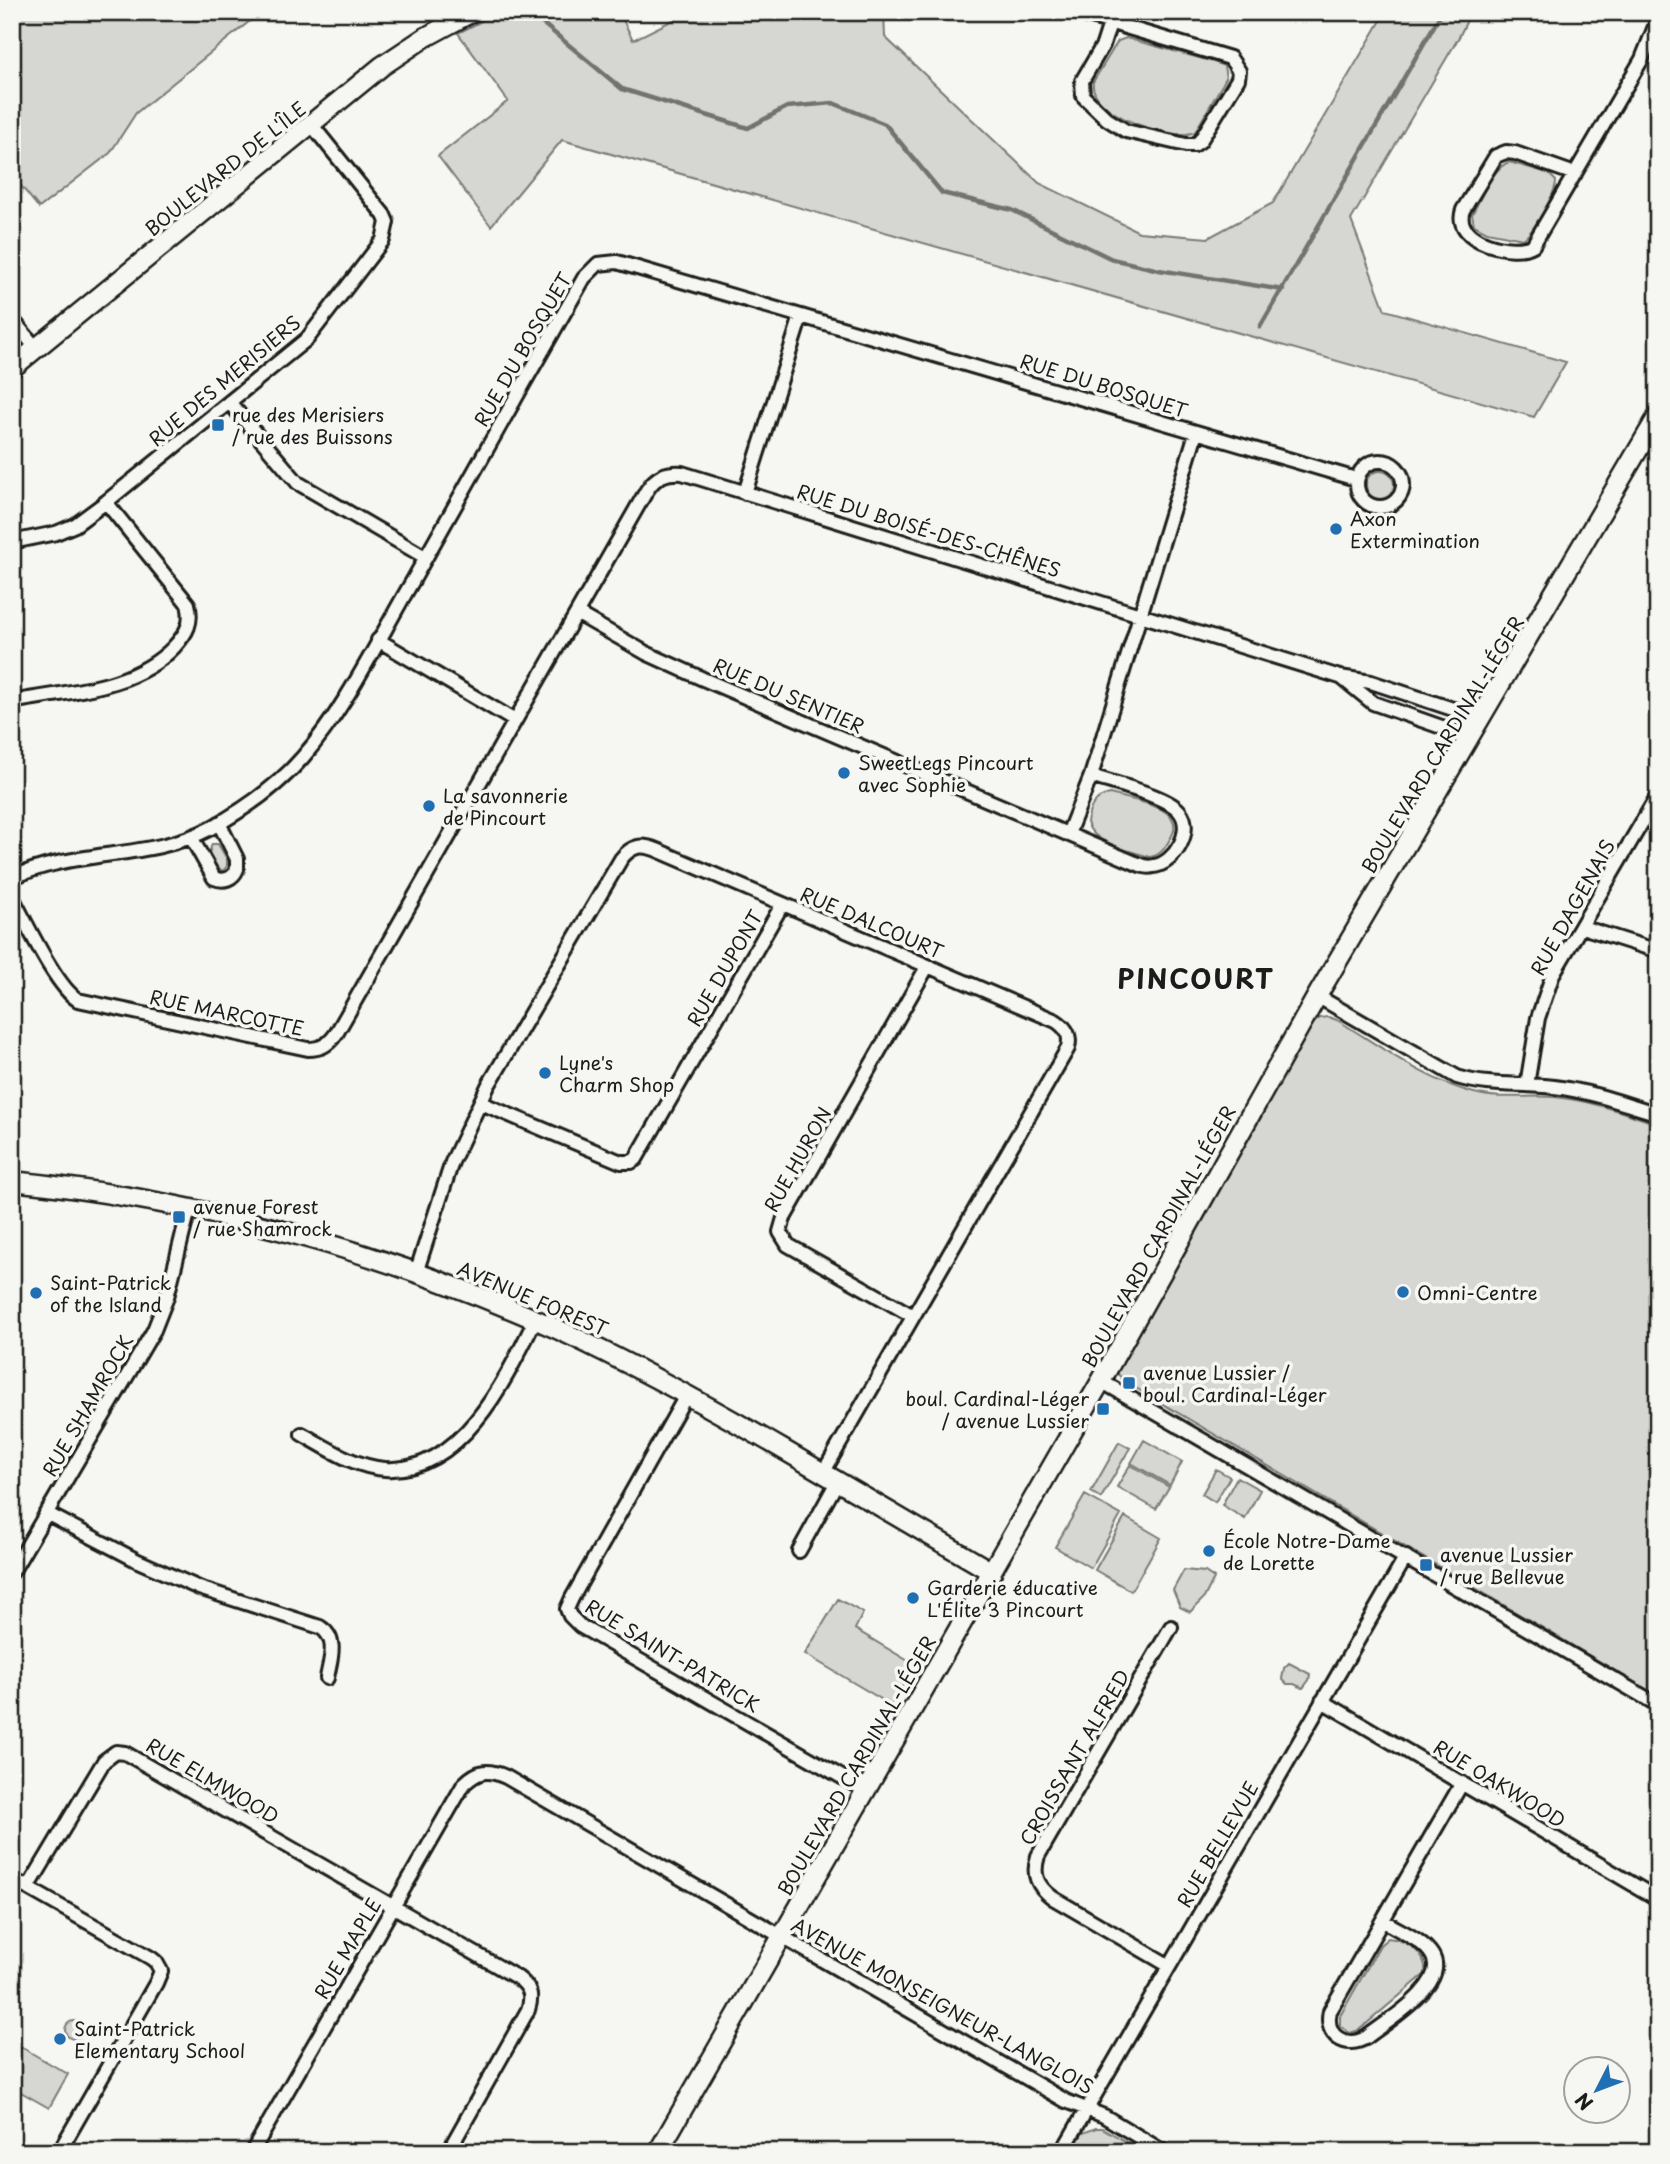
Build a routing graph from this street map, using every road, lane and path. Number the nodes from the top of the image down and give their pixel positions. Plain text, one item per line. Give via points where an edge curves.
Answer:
1 (472, 12) edge
2 (1075, 12) edge
3 (1658, 19) edge
4 (1110, 23) junction
5 (311, 124) junction
6 (1575, 174) junction
7 (801, 316) junction
8 (12, 319) edge
9 (36, 348) junction
10 (12, 368) edge
11 (229, 402) junction
12 (1658, 416) edge
13 (1196, 433) junction
14 (1356, 479) dead end
15 (745, 493) junction
16 (106, 502) junction
17 (12, 542) edge
18 (425, 557) junction
19 (578, 614) junction
20 (1139, 615) junction
21 (378, 640) junction
22 (1340, 677) junction
23 (12, 702) edge
24 (1481, 720) junction
25 (515, 721) junction
26 (1471, 737) junction
27 (1091, 776) junction
28 (1658, 795) edge
29 (219, 823) junction
30 (1068, 834) junction
31 (191, 837) junction
32 (12, 878) edge
33 (12, 897) edge
34 (782, 905) junction
35 (1582, 927) junction
36 (1658, 951) edge
37 (927, 967) junction
38 (1317, 996) junction
39 (1527, 1085) junction
40 (481, 1103) junction
41 (1658, 1114) edge
42 (12, 1181) edge
43 (189, 1209) junction
44 (416, 1273) junction
45 (914, 1316) junction
46 (535, 1320) junction
47 (1101, 1381) junction
48 (687, 1394) junction
49 (302, 1434) dead end
50 (830, 1477) junction
51 (46, 1513) junction
52 (799, 1550) dead end
53 (1405, 1557) junction
54 (12, 1572) edge
55 (992, 1572) junction
56 (1171, 1627) dead end
57 (327, 1678) dead end
58 (1322, 1701) junction
59 (1658, 1704) edge
60 (483, 1771) joint
61 (1462, 1783) junction
62 (866, 1791) junction
63 (12, 1879) edge
64 (28, 1888) junction
65 (1658, 1899) edge
66 (393, 1907) junction
67 (1384, 1921) junction
68 (782, 1936) junction
69 (1168, 1965) junction
70 (1086, 2109) junction
71 (59, 2152) edge
72 (252, 2152) edge
73 (448, 2152) edge
74 (658, 2152) edge
75 (1062, 2152) edge
76 (1164, 2152) edge

1 - 5 street, BOULEVARD DE L'ÎLE via 395,56
2 - 4 street
3 - 6 street via 1643,59
4 - 4 street via 1222,54 1236,64 1238,79 1200,141 1186,145 1126,131 1083,96 1082,81
5 - 9 street, BOULEVARD DE L'ÎLE
5 - 11 street, RUE DES MERISIERS via 378,206 387,222 386,231 319,326
6 - 6 street via 1515,153 1496,156 1462,210 1462,228 1477,239 1526,249 1539,237
7 - 13 street, RUE DU BOSQUET
7 - 15 street
7 - 18 street, RUE DU BOSQUET via 617,262 593,267
8 - 9 street
9 - 10 street, BOULEVARD DE L'ÎLE
11 - 16 street, RUE DES MERISIERS
11 - 18 street via 298,483
12 - 24 street, BOULEVARD CARDINAL-LÉGER
13 - 14 street, RUE DU BOSQUET
13 - 20 street
15 - 19 street, RUE DU BOISÉ-DES-CHÊNES via 682,473 656,479
15 - 20 street, RUE DU BOISÉ-DES-CHÊNES
16 - 17 street, RUE DES MERISIERS via 65,530
16 - 23 street via 188,604 189,627 165,657 135,676
18 - 21 street, RUE DU BOSQUET
19 - 25 street, RUE MARCOTTE
19 - 30 street, RUE DU SENTIER via 703,679
20 - 22 street, RUE DU BOISÉ-DES-CHÊNES
20 - 27 street
21 - 25 street
21 - 29 street, RUE DU BOSQUET via 303,757 264,793
22 - 24 street, RUE DU BOISÉ-DES-CHÊNES via 1371,681
22 - 26 street, RUE DU BOISÉ-DES-CHÊNES via 1373,703
24 - 26 street, BOULEVARD CARDINAL-LÉGER
25 - 33 street, RUE MARCOTTE via 336,1034 322,1047 308,1049 79,1000 61,982
26 - 38 street, BOULEVARD CARDINAL-LÉGER
27 - 30 street
27 - 30 street, RUE DU SENTIER via 1171,803 1180,810 1185,830 1165,863 1145,867
28 - 35 street, RUE DAGENAIS
29 - 31 street, RUE DU BOSQUET
29 - 31 street via 237,859 231,878 214,878
31 - 32 street, RUE DU BOSQUET via 140,851 45,866
34 - 37 street, RUE DALCOURT
34 - 40 street, RUE DALCOURT via 657,850 646,846 630,849
34 - 40 street, RUE DUPONT via 636,1159 621,1162
35 - 36 street
35 - 39 street, RUE DAGENAIS via 1544,997
37 - 45 street, RUE HURON via 780,1232 788,1245
37 - 45 street, RUE DALCOURT via 1056,1021 1064,1026 1070,1041
38 - 39 street via 1457,1077
38 - 47 street, BOULEVARD CARDINAL-LÉGER
39 - 41 street via 1578,1090
40 - 44 street, RUE DALCOURT via 452,1162
42 - 43 street, AVENUE FOREST
43 - 44 street, AVENUE FOREST via 288,1232
43 - 51 street, RUE SHAMROCK via 158,1320
44 - 46 street, AVENUE FOREST
45 - 50 street, RUE DALCOURT
46 - 48 street, AVENUE FOREST
46 - 49 street via 489,1403 459,1438 429,1462 397,1469 369,1466
47 - 53 street
47 - 55 street, BOULEVARD CARDINAL-LÉGER
48 - 50 street, AVENUE FOREST
48 - 62 street, RUE SAINT-PATRICK via 572,1598 567,1609 570,1616 580,1626
50 - 52 street, RUE DALCOURT
50 - 55 street, AVENUE FOREST
51 - 54 street, RUE SHAMROCK
51 - 57 street via 199,1588 320,1627 332,1642
53 - 58 street, RUE BELLEVUE
53 - 59 street
55 - 62 street, BOULEVARD CARDINAL-LÉGER
56 - 69 street, CROISSANT ALFRED via 1035,1867 1039,1886 1054,1898
58 - 61 street, RUE OAKWOOD
58 - 69 street, RUE BELLEVUE
60 - 66 street, RUE MAPLE via 464,1784
60 - 68 street, AVENUE MONSEIGNEUR-LANGLOIS via 506,1777
61 - 65 street, RUE OAKWOOD
61 - 67 street
62 - 68 street, BOULEVARD CARDINAL-LÉGER
63 - 64 street
64 - 66 street, RUE ELMWOOD via 104,1761 116,1752 125,1753
64 - 71 street via 151,1958 160,1971
66 - 72 street, RUE MAPLE
66 - 73 street via 517,1978 530,1992 528,2010
67 - 67 street via 1330,2011 1329,2025 1341,2041 1353,2043 1367,2037 1434,1978 1436,1962 1427,1948
68 - 70 street, AVENUE MONSEIGNEUR-LANGLOIS
68 - 74 street, BOULEVARD CARDINAL-LÉGER
69 - 70 street, RUE BELLEVUE
70 - 75 street, RUE BELLEVUE
70 - 76 street, AVENUE MONSEIGNEUR-LANGLOIS

